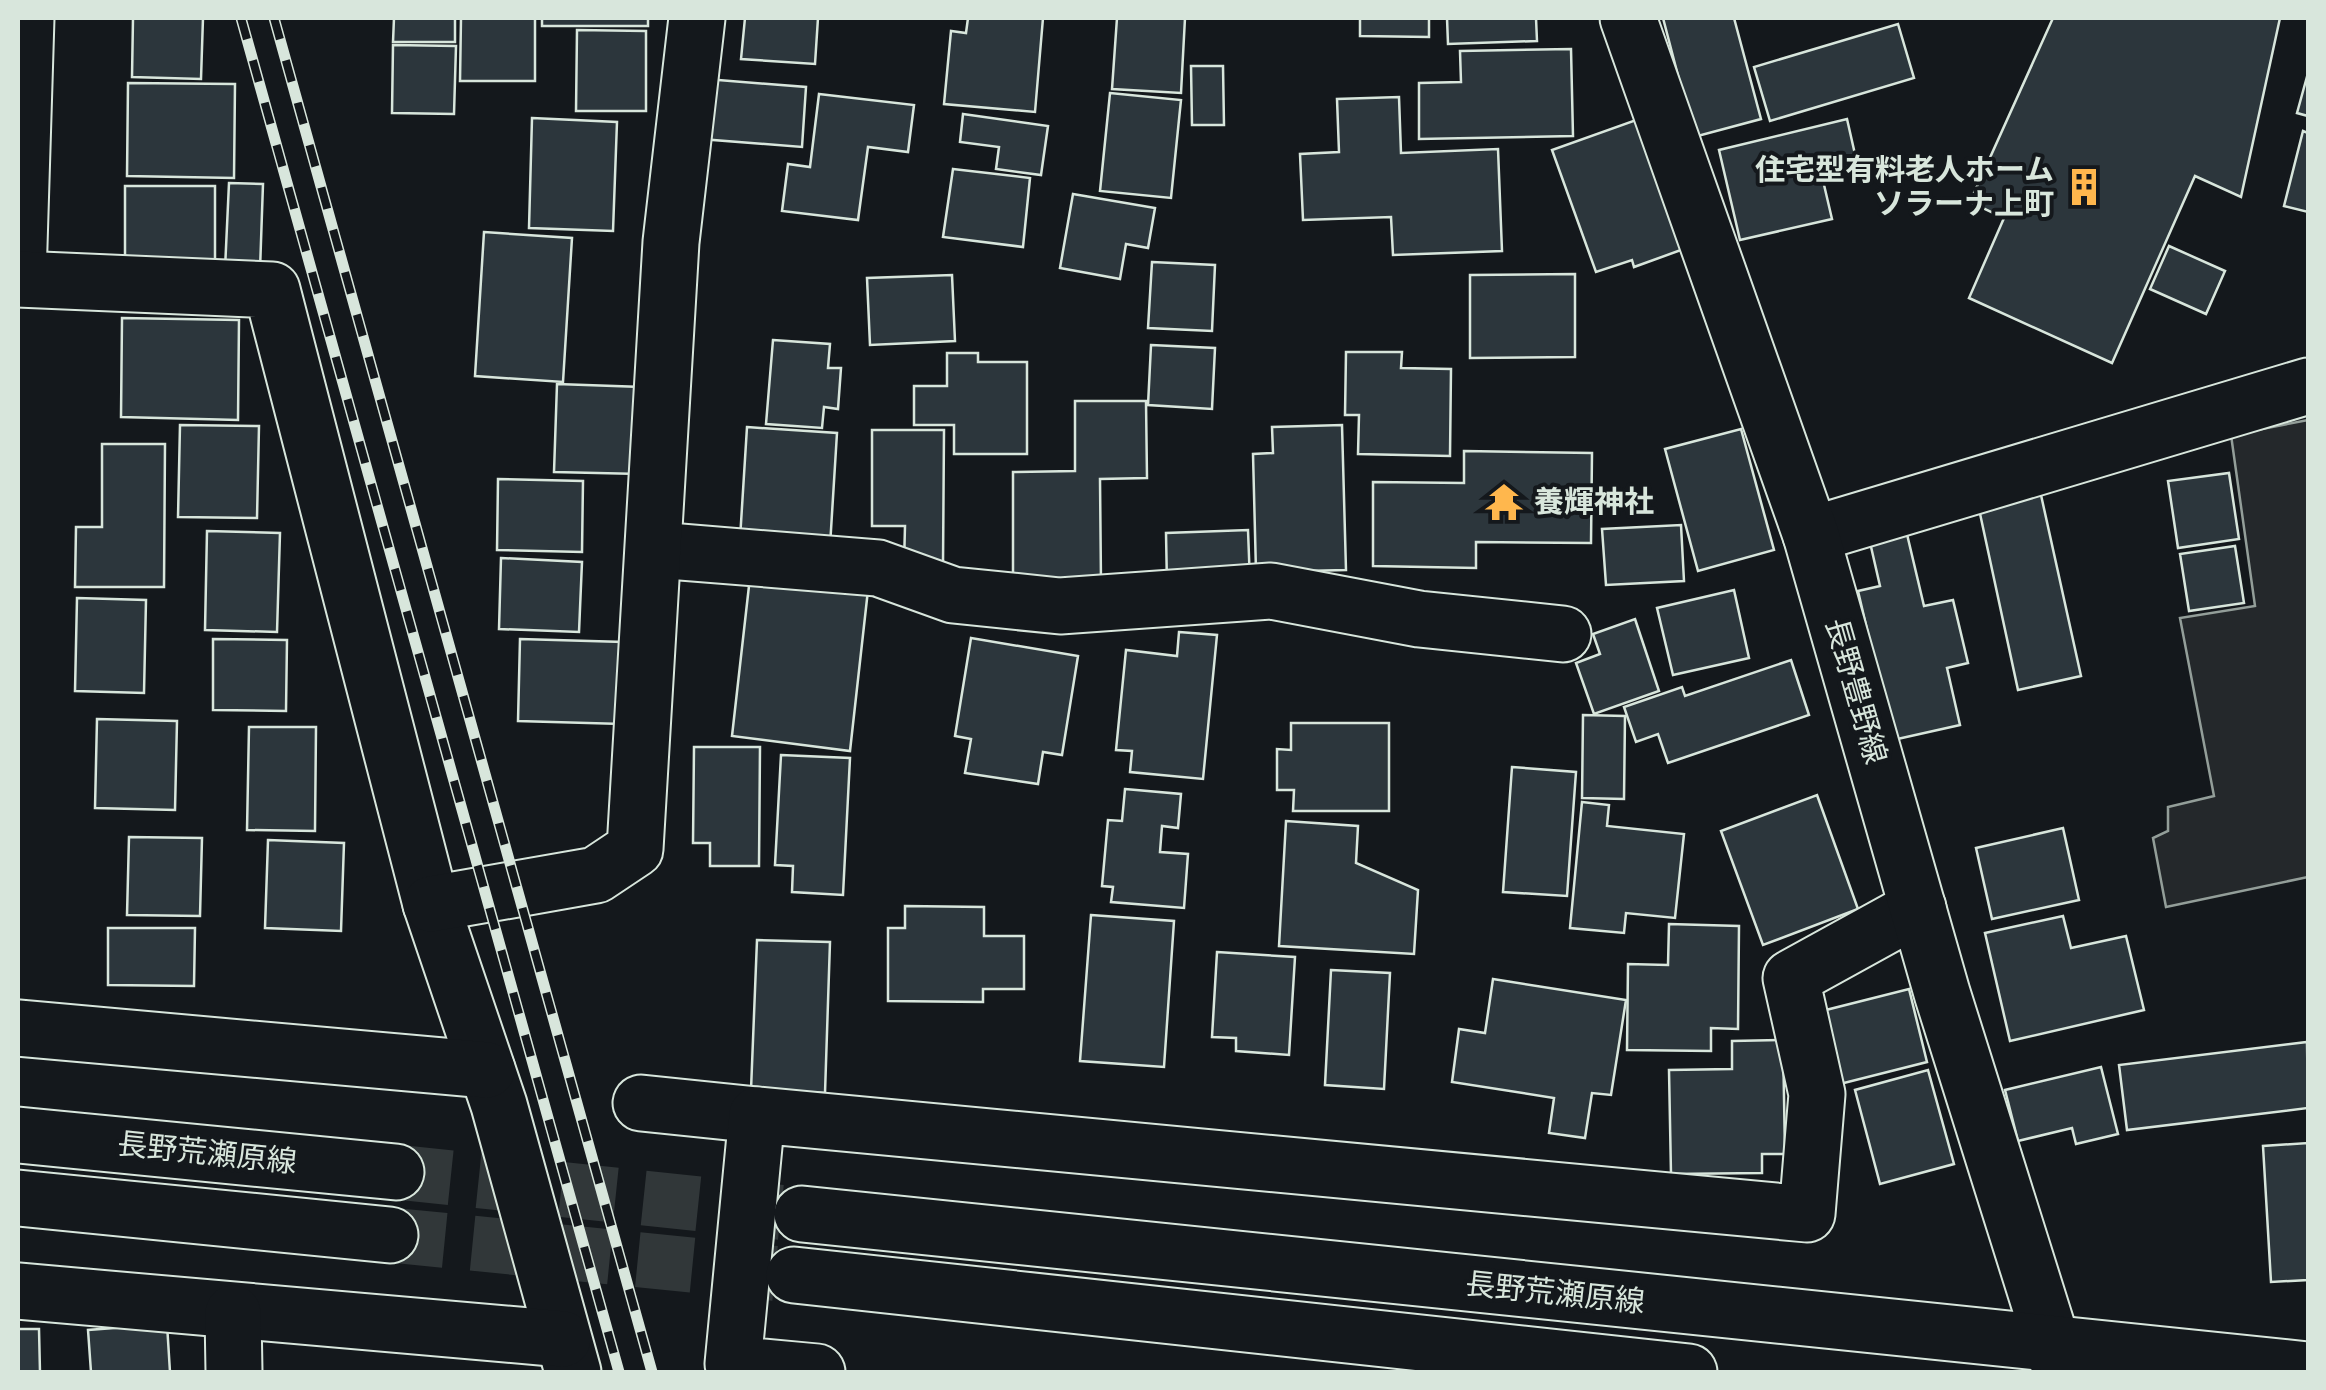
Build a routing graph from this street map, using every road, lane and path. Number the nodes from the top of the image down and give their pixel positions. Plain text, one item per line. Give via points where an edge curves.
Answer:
1 (26, 18) edge
2 (697, 18) edge
3 (1628, 18) edge
4 (18, 278) edge
5 (2308, 386) edge
6 (1810, 535) junction
7 (656, 550) junction
8 (1563, 634) dead end
9 (431, 904) junction
10 (1918, 908) junction
11 (18, 1028) edge
12 (487, 1070) junction
13 (641, 1103) dead end
14 (758, 1115) junction
15 (18, 1134) edge
16 (396, 1172) tunnel mouth
17 (18, 1198) edge
18 (802, 1214) tunnel mouth
19 (390, 1235) tunnel mouth
20 (794, 1275) tunnel mouth
21 (18, 1291) edge
22 (233, 1313) junction
23 (568, 1356) edge
24 (2058, 1358) edge
25 (2308, 1370) edge
26 (234, 1372) edge
27 (817, 1372) edge
28 (1689, 1372) edge

1 - 4 street
2 - 7 street via 671,242
3 - 6 street, 長野豊野線
4 - 9 street via 272,290
5 - 6 street
6 - 10 street, 長野豊野線
7 - 8 street via 878,568 953,595 1060,606 1270,591 1419,619
7 - 9 street via 635,849 596,875
9 - 12 street
10 - 14 street via 1791,978 1816,1094 1806,1214
10 - 24 street, 長野豊野線
11 - 12 street
12 - 23 street
13 - 14 street
14 - 27 street via 732,1364
15 - 16 street, 長野荒瀬原線
17 - 19 street
18 - 24 street, 長野荒瀬原線
20 - 28 street
21 - 22 street
22 - 23 street
22 - 26 street
24 - 25 street, 長野荒瀬原線

